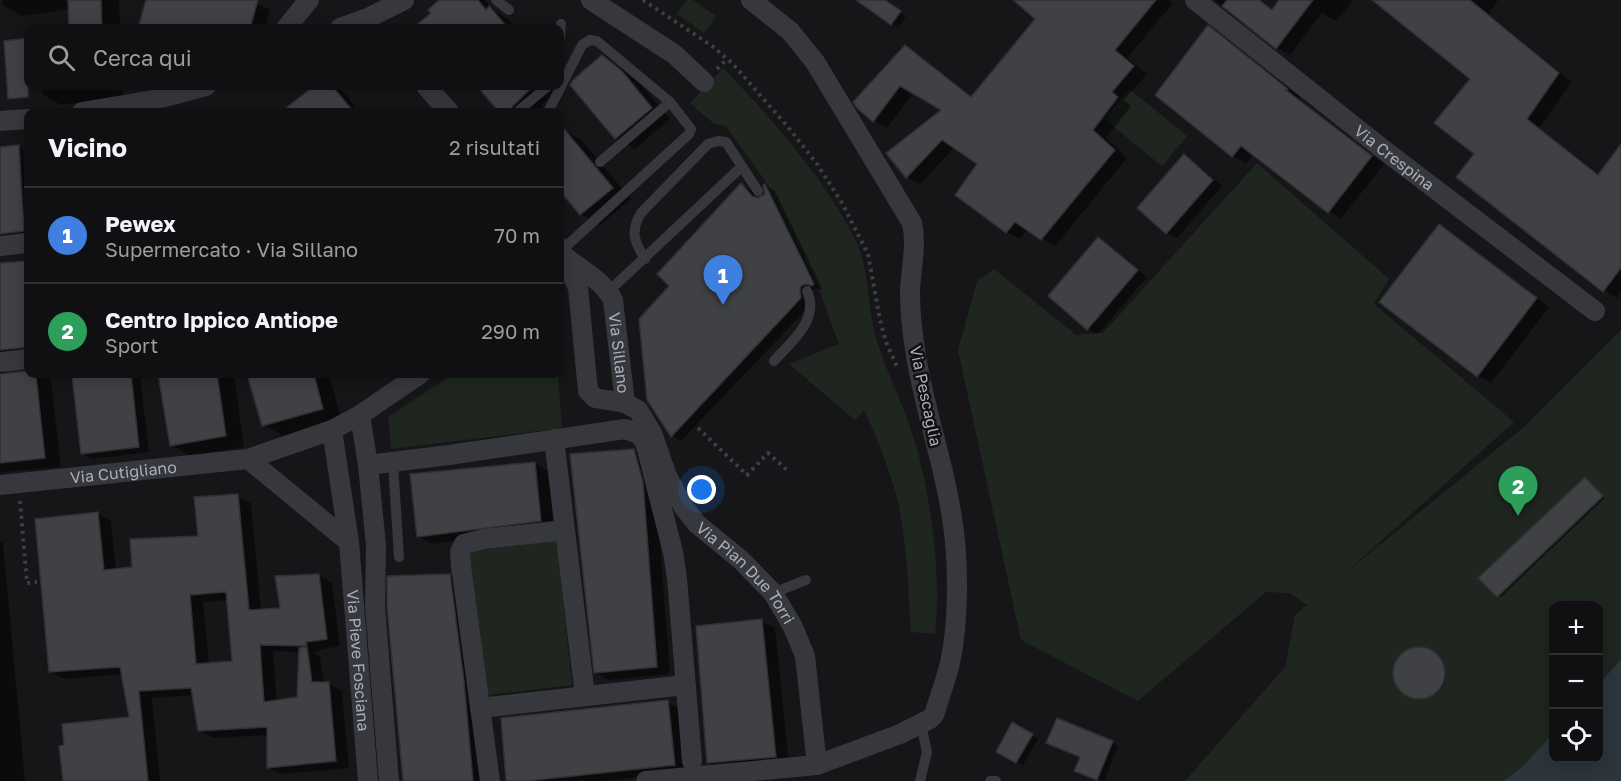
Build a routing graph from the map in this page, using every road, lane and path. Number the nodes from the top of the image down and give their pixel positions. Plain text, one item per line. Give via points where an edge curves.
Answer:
1 (309, 0) edge
2 (404, 0) edge
3 (496, 0) edge
4 (591, 0) edge
5 (643, 0) edge
6 (751, 0) edge
7 (1195, 0) edge
8 (509, 10) dead end
9 (373, 23) edge
10 (289, 24) edge
11 (564, 80) edge
12 (704, 82) dead end
13 (191, 90) edge
14 (429, 90) edge
15 (543, 90) edge
16 (559, 90) edge
17 (670, 102) junction
18 (106, 108) edge
19 (445, 108) edge
20 (523, 108) edge
21 (550, 108) edge
22 (24, 119) edge
23 (0, 122) edge
24 (600, 162) dead end
25 (743, 168) junction
26 (758, 191) dead end
27 (24, 243) edge
28 (0, 246) edge
29 (564, 253) edge
30 (564, 258) edge
31 (645, 259) junction
32 (564, 262) edge
33 (609, 291) junction
34 (807, 291) dead end
35 (1595, 311) dead end
36 (24, 359) edge
37 (774, 361) dead end
38 (0, 362) edge
39 (899, 372) dead end
40 (414, 378) edge
41 (625, 403) junction
42 (360, 415) junction
43 (698, 428) dead end
44 (332, 430) junction
45 (554, 439) junction
46 (248, 459) junction
47 (393, 463) junction
48 (369, 465) junction
49 (786, 470) dead end
50 (9, 484) edge
51 (565, 530) junction
52 (349, 542) junction
53 (399, 557) dead end
54 (806, 580) dead end
55 (37, 582) dead end
56 (773, 593) junction
57 (685, 685) junction
58 (585, 696) junction
59 (480, 708) junction
60 (921, 724) junction
61 (692, 761) dead end
62 (811, 773) edge
63 (368, 781) edge
64 (389, 781) edge
65 (490, 781) edge
66 (646, 781) edge
67 (920, 781) edge
68 (990, 781) edge
69 (996, 781) edge

1 - 10 street
2 - 9 street
3 - 8 lane
4 - 12 street via 674,54
5 - 39 path via 732,64 824,174 868,254 880,320
6 - 60 street, Via Pescaglia via 790,31 815,62 912,223 910,291 914,339 953,519 957,592 950,662 934,715
7 - 35 street, Via Crespina
11 - 17 lane via 582,45 597,40
13 - 18 street
14 - 19 street
15 - 20 lane
16 - 21 lane
17 - 24 lane
17 - 29 lane via 689,124 689,134
22 - 23 street
25 - 26 lane
25 - 31 lane
25 - 31 lane via 726,142 708,144 634,225 637,245
27 - 28 street
30 - 33 street, Via Sillano
31 - 33 lane
32 - 41 street, Via Sillano via 578,288 588,391 595,398
33 - 41 street, Via Sillano
34 - 37 lane via 812,310 808,320
36 - 38 street
40 - 42 street, Via Cutigliano
41 - 56 street, Via Pian Due Torri via 638,410 652,433 667,476 697,524
42 - 44 street, Via Cutigliano
42 - 48 street, Via Pieve Fosciana
43 - 49 path via 747,475 768,453
44 - 46 street, Via Cutigliano
44 - 52 street, Via Pieve Fosciana
45 - 47 street
45 - 51 street
45 - 57 street via 625,429 639,434 645,442 673,552
46 - 50 street, Via Cutigliano
46 - 52 street
47 - 48 street
47 - 53 lane
48 - 64 street, Via Pieve Fosciana
50 - 55 path via 27,583
51 - 58 street
51 - 59 street via 484,539 464,544 460,552
52 - 63 street, Via Pieve Fosciana
54 - 56 lane
56 - 62 street, Via Pian Due Torri via 805,656
57 - 58 street
57 - 61 street
58 - 59 street
59 - 65 street
60 - 62 street
60 - 67 lane via 927,752
62 - 66 street
68 - 69 lane

